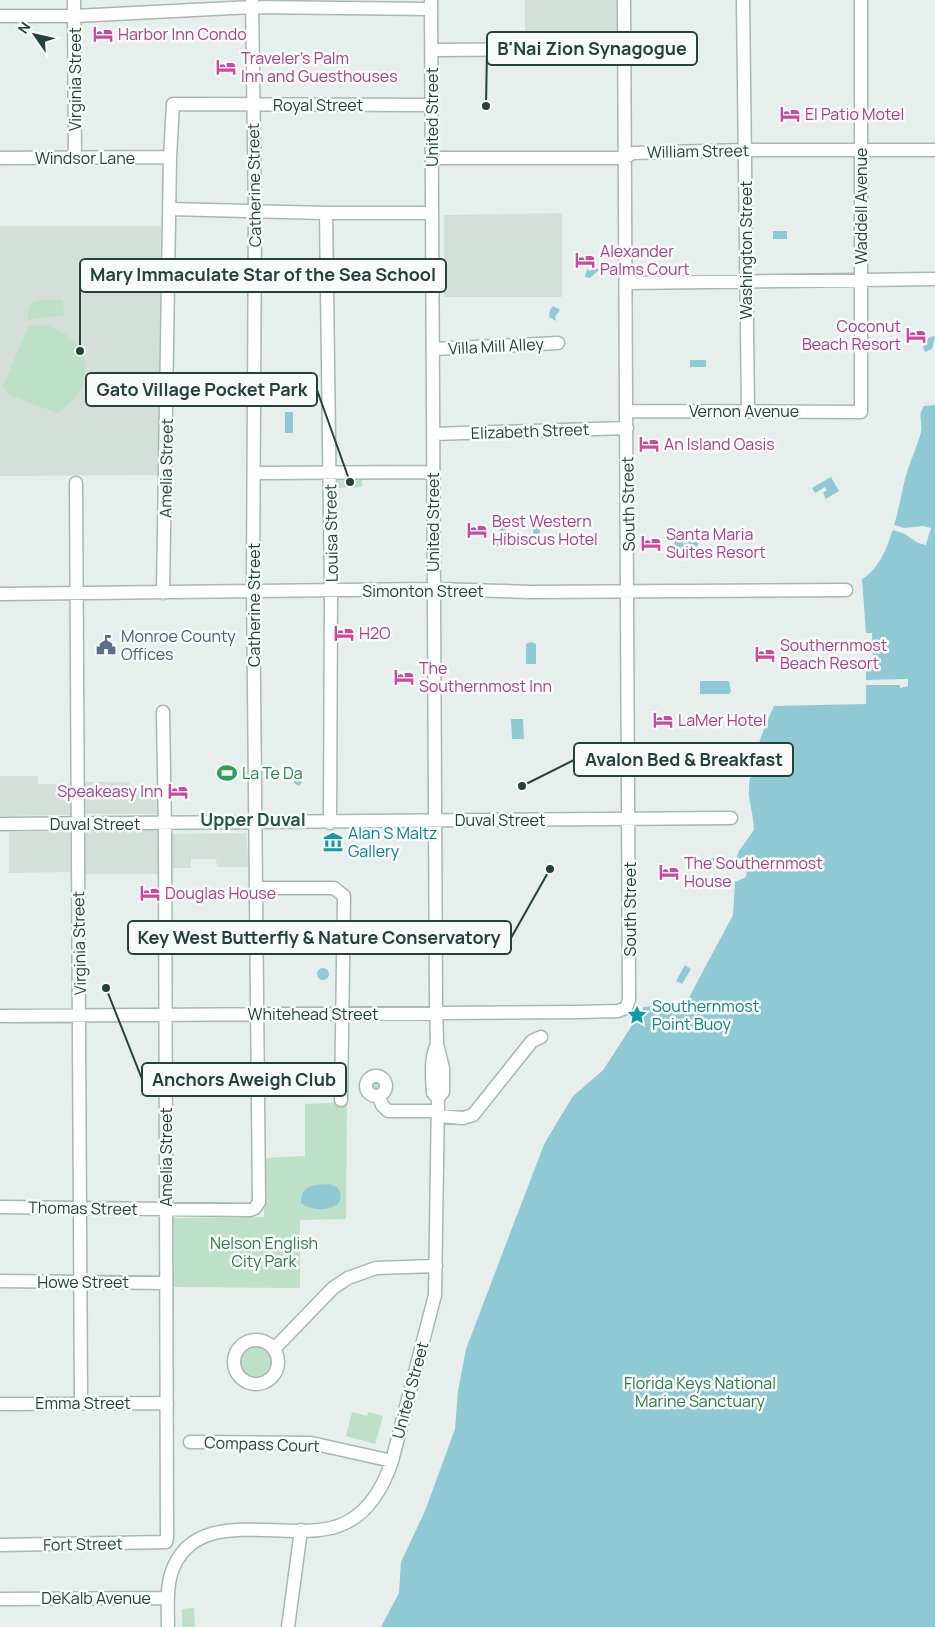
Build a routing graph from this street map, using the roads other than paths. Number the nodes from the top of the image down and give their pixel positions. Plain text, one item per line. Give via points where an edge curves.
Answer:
1 (74, 0) edge
2 (624, 0) edge
3 (743, 0) edge
4 (861, 0) edge
5 (252, 3) edge
6 (431, 4) edge
7 (0, 16) edge
8 (74, 16) junction
9 (625, 49) junction
10 (432, 50) junction
11 (173, 104) joint
12 (252, 105) junction
13 (432, 105) junction
14 (745, 150) junction
15 (862, 150) junction
16 (935, 150) edge
17 (170, 157) junction
18 (0, 158) edge
19 (432, 158) junction
20 (624, 158) junction
21 (75, 159) junction
22 (170, 209) junction
23 (255, 212) junction
24 (432, 213) junction
25 (326, 214) junction
26 (935, 279) edge
27 (861, 280) junction
28 (746, 281) junction
29 (626, 283) junction
30 (558, 343) dead end
31 (433, 349) junction
32 (748, 410) junction
33 (627, 411) junction
34 (861, 412) joint
35 (627, 428) junction
36 (433, 434) junction
37 (330, 471) junction
38 (433, 472) junction
39 (254, 473) junction
40 (76, 483) dead end
41 (435, 589) junction
42 (628, 590) junction
43 (846, 590) dead end
44 (254, 591) junction
45 (331, 591) junction
46 (76, 592) junction
47 (164, 593) junction
48 (0, 594) edge
49 (162, 712) dead end
50 (731, 818) dead end
51 (630, 819) junction
52 (435, 820) junction
53 (255, 822) junction
54 (165, 823) junction
55 (330, 823) junction
56 (0, 824) edge
57 (77, 824) junction
58 (256, 888) junction
59 (626, 1008) joint
60 (436, 1013) junction
61 (166, 1014) junction
62 (257, 1014) junction
63 (341, 1015) junction
64 (0, 1016) edge
65 (79, 1017) junction
66 (541, 1036) dead end
67 (379, 1096) dead end
68 (341, 1100) dead end
69 (438, 1114) junction
70 (0, 1207) edge
71 (80, 1208) junction
72 (256, 1208) joint
73 (167, 1209) junction
74 (436, 1266) junction
75 (0, 1281) edge
76 (81, 1283) junction
77 (166, 1283) junction
78 (274, 1349) dead end
79 (81, 1403) junction
80 (167, 1403) junction
81 (0, 1404) edge
82 (190, 1442) dead end
83 (392, 1461) junction
84 (301, 1530) junction
85 (166, 1542) joint
86 (0, 1545) edge
87 (167, 1598) junction
88 (0, 1599) edge
89 (168, 1627) edge
90 (288, 1627) edge

1 - 8 street, Virginia Street
2 - 9 street, South Street
3 - 14 street, Washington Street
4 - 15 street, Waddell Avenue
5 - 6 street
5 - 8 street
5 - 12 street, Catherine Street
6 - 10 street, United Street
7 - 8 street
8 - 21 street, Virginia Street
9 - 10 street
9 - 20 street, South Street
10 - 13 street, United Street
11 - 12 street, Royal Street
11 - 17 street, Amelia Street
12 - 13 street, Royal Street
12 - 23 street, Catherine Street
13 - 19 street, United Street
14 - 15 street, William Street
14 - 20 street, William Street via 633,153
14 - 28 street, Washington Street
15 - 16 street, William Street
15 - 27 street, Waddell Avenue
17 - 21 street, Windsor Lane
17 - 22 street, Amelia Street
18 - 21 street, Windsor Lane
19 - 20 street, William Street
19 - 24 street, United Street
20 - 29 street, South Street
22 - 23 street
22 - 47 street, Amelia Street
23 - 25 street
23 - 39 street, Catherine Street
24 - 25 street
24 - 31 street, United Street
25 - 37 street, Louisa Street
26 - 27 street
27 - 28 street
27 - 34 street, Waddell Avenue
28 - 29 street
28 - 32 street, Washington Street
29 - 33 street, South Street
30 - 31 street, Villa Mill Alley
31 - 36 street, United Street
32 - 33 street, Vernon Avenue
32 - 34 street, Vernon Avenue
33 - 35 street, South Street
35 - 36 street, Elizabeth Street
35 - 42 street, South Street
36 - 38 street, United Street
37 - 38 street
37 - 39 street
37 - 45 street, Louisa Street
38 - 41 street, United Street
39 - 44 street, Catherine Street
40 - 46 street, Virginia Street
41 - 42 street, Simonton Street via 476,592
41 - 45 street, Simonton Street
41 - 52 street, United Street
42 - 43 street, Simonton Street
42 - 51 street, South Street
44 - 45 street, Simonton Street
44 - 47 street, Simonton Street
44 - 53 street, Catherine Street
45 - 55 street, Louisa Street
46 - 47 street, Simonton Street
46 - 48 street, Simonton Street
46 - 57 street, Virginia Street
49 - 54 street, Amelia Street
50 - 51 street, Duval Street
51 - 52 street, Duval Street
51 - 59 street, South Street via 630,1000
52 - 55 street, Duval Street
52 - 60 street, United Street
53 - 54 street, Duval Street
53 - 55 street, Duval Street
53 - 58 street, Catherine Street
54 - 57 street, Duval Street
54 - 61 street, Amelia Street
56 - 57 street, Duval Street
57 - 65 street, Virginia Street
58 - 62 street, Catherine Street
58 - 63 street via 334,888 344,896
59 - 60 street, Whitehead Street via 618,1011
60 - 63 street, Whitehead Street
60 - 69 street, United Street via 437,1044 443,1068
61 - 62 street, Whitehead Street
61 - 65 street, Whitehead Street
61 - 73 street, Amelia Street
62 - 63 street, Whitehead Street
62 - 72 street, Catherine Street via 259,1202
63 - 68 street
64 - 65 street, Whitehead Street
65 - 71 street, Virginia Street
66 - 69 street via 532,1040 472,1115 463,1118
67 - 69 street via 388,1111
69 - 74 street, United Street
70 - 71 street, Thomas Street
71 - 73 street, Thomas Street
71 - 76 street, Virginia Street
72 - 73 street, Thomas Street
73 - 77 street, Amelia Street
74 - 78 street via 376,1268 344,1280
74 - 83 street, United Street via 435,1295
75 - 76 street, Howe Street
76 - 77 street, Howe Street
76 - 79 street, Virginia Street
77 - 80 street, Amelia Street
79 - 80 street, Emma Street
79 - 81 street, Emma Street
80 - 85 street, Amelia Street
82 - 83 street, Compass Court via 311,1443
83 - 84 street, United Street via 378,1492 354,1517 319,1531
84 - 87 street, DeKalb Avenue via 228,1531 203,1536 178,1560 171,1574
84 - 90 street
85 - 86 street, Fort Street
87 - 88 street, DeKalb Avenue
87 - 89 street

